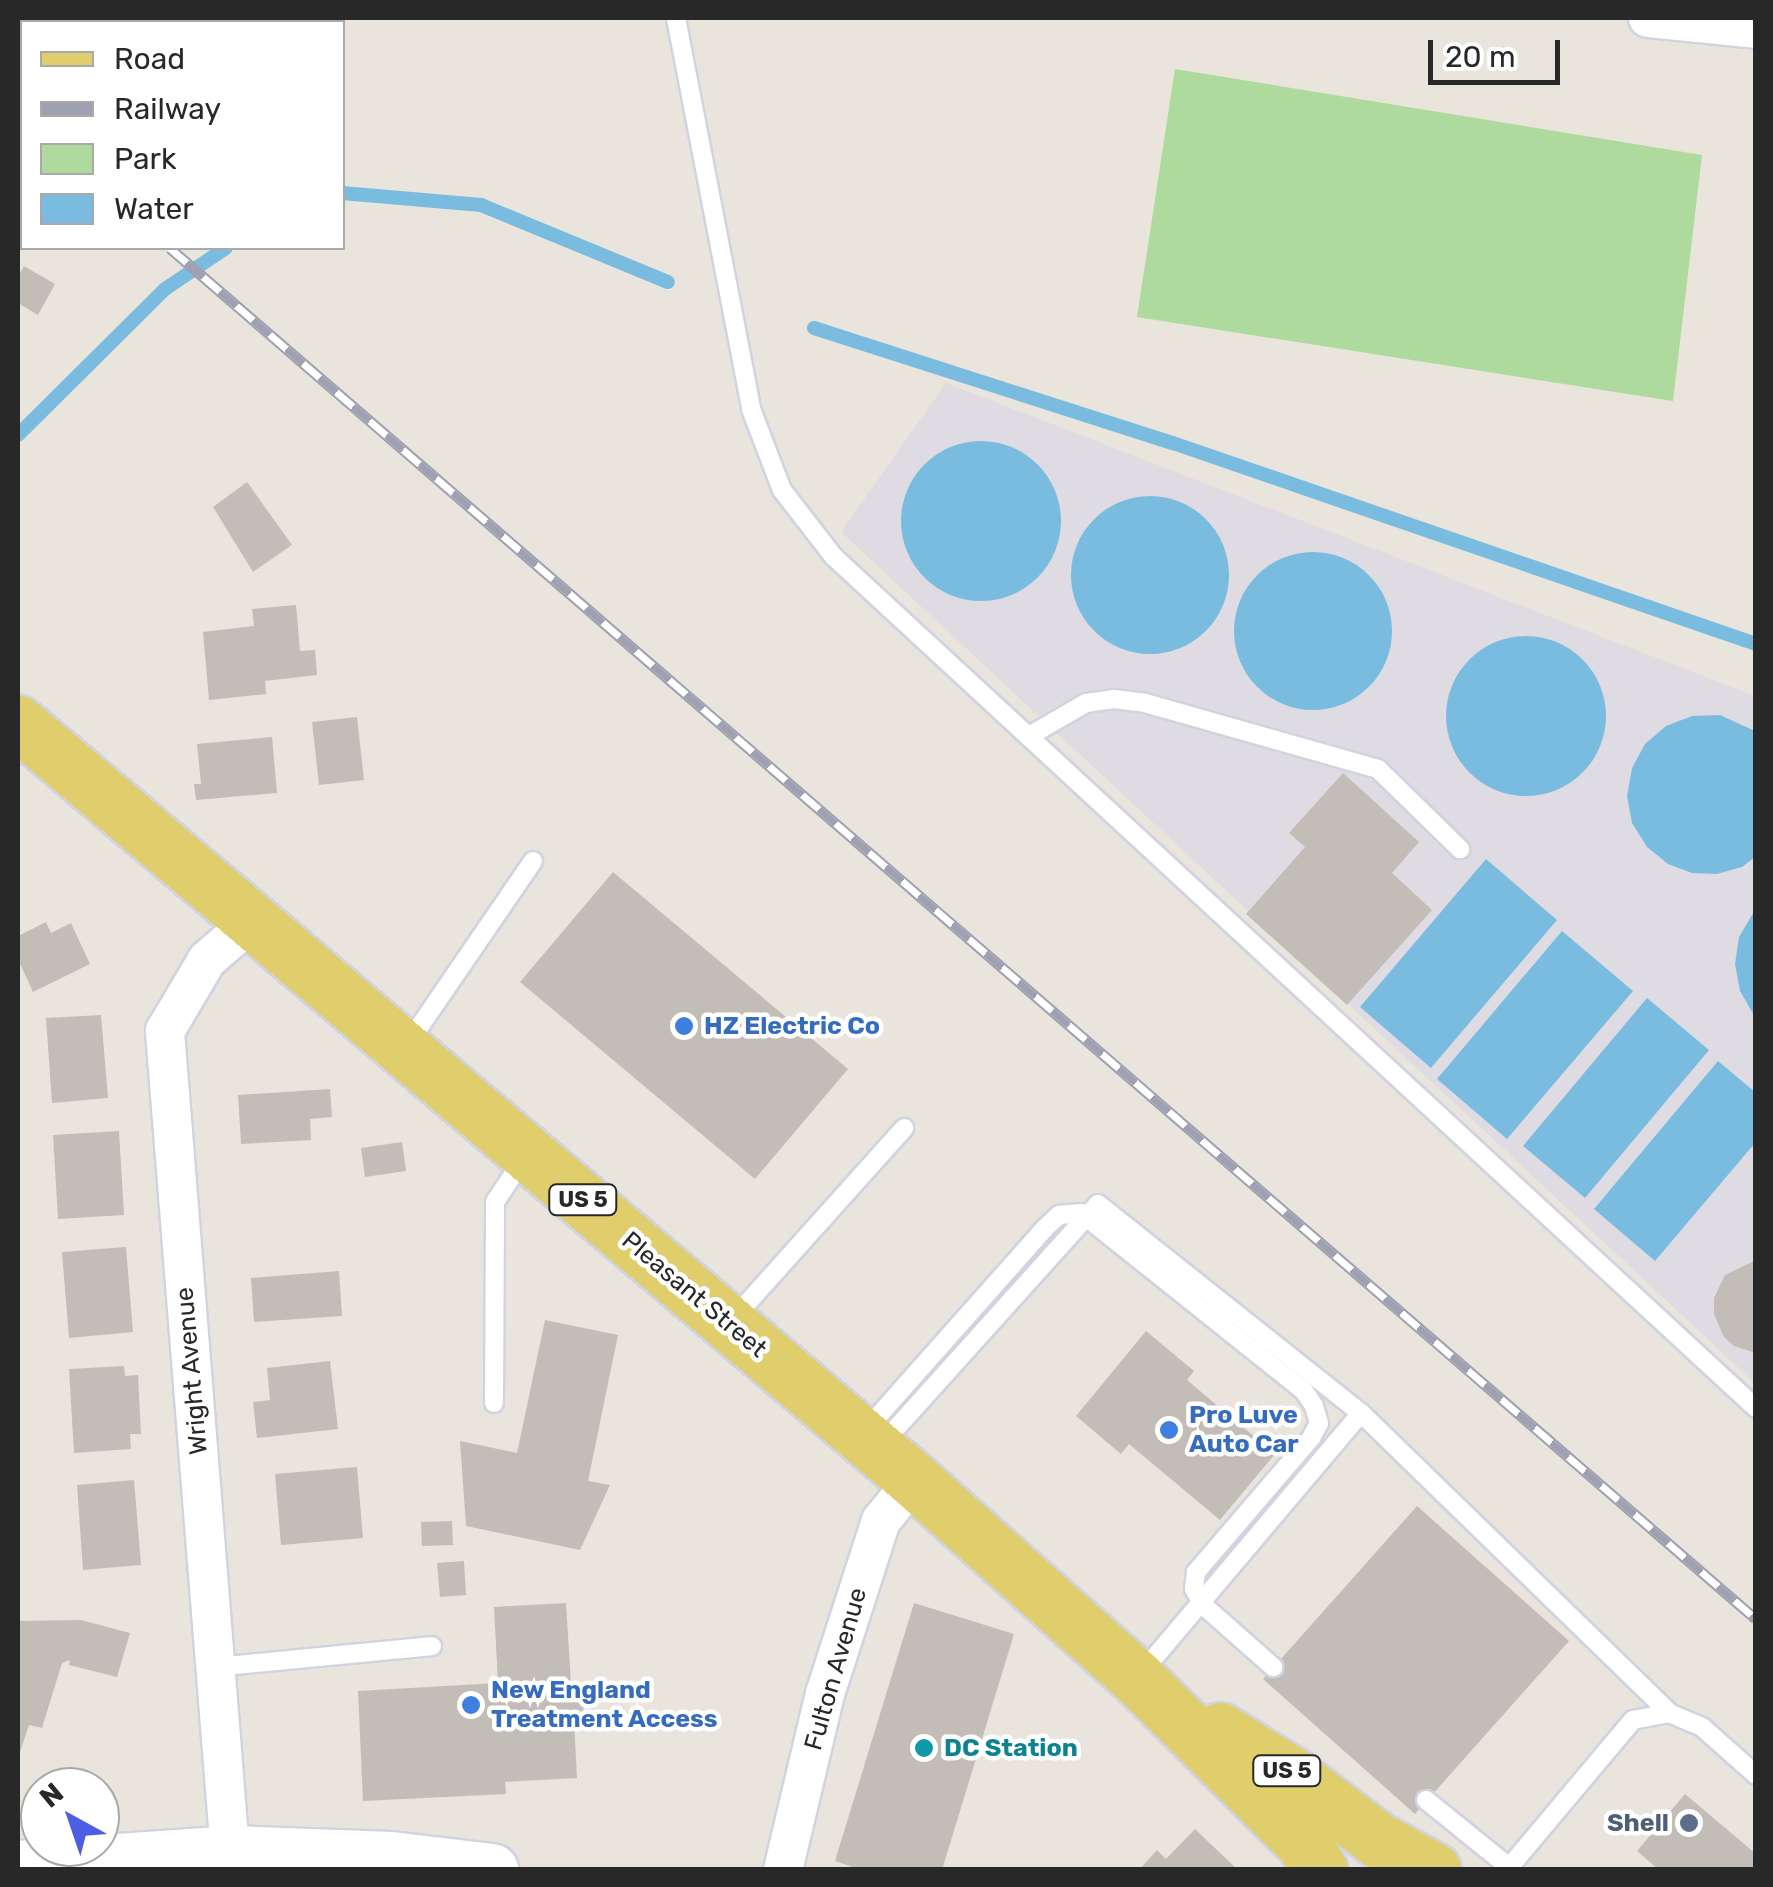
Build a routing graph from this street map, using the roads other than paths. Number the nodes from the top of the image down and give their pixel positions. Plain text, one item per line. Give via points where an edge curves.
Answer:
1 (676, 18) edge
2 (1648, 18) edge
3 (1756, 29) edge
4 (18, 723) edge
5 (1028, 736) junction
6 (1460, 849) dead end
7 (533, 861) dead end
8 (252, 921) junction
9 (404, 1050) junction
10 (904, 1128) dead end
11 (527, 1153) junction
12 (1086, 1216) junction
13 (729, 1324) junction
14 (494, 1403) dead end
15 (1756, 1408) edge
16 (1360, 1414) junction
17 (884, 1455) junction
18 (1203, 1604) junction
19 (432, 1646) dead end
20 (215, 1667) junction
21 (1274, 1667) dead end
22 (1136, 1678) junction
23 (1669, 1712) junction
24 (1756, 1775) edge
25 (1426, 1800) dead end
26 (230, 1852) junction
27 (402, 1864) edge
28 (18, 1867) edge
29 (1508, 1868) edge
30 (492, 1870) edge
31 (783, 1870) edge
32 (1320, 1870) edge
33 (1433, 1870) edge

1 - 5 lane via 751,410 782,490 834,557
2 - 3 street
4 - 8 main road, Pleasant Street / US 5
5 - 6 lane via 1086,703 1145,704 1378,770
5 - 15 lane
7 - 9 lane
8 - 9 main road, Pleasant Street / US 5
8 - 20 street, Wright Avenue via 207,960 165,1031
9 - 11 main road, Pleasant Street / US 5
10 - 13 lane
11 - 13 main road, Pleasant Street / US 5
11 - 14 lane via 495,1202
12 - 16 lane via 1098,1204
12 - 17 lane via 1059,1215 1044,1229
12 - 18 lane via 1314,1406 1318,1423 1311,1438 1196,1572 1194,1590
13 - 17 main road, Pleasant Street / US 5
16 - 18 lane
16 - 23 lane
17 - 22 main road, Pleasant Street / US 5
17 - 31 street, Fulton Avenue via 881,1520 825,1694
18 - 21 lane
18 - 22 lane
19 - 20 lane
20 - 26 street, Wright Avenue
22 - 32 main road, Pleasant Street / US 5 via 1303,1842
22 - 33 main road, Pleasant Street / US 5
23 - 24 lane via 1702,1727
23 - 29 lane via 1633,1720
25 - 29 lane
26 - 27 main road
26 - 28 main road
27 - 30 main road

